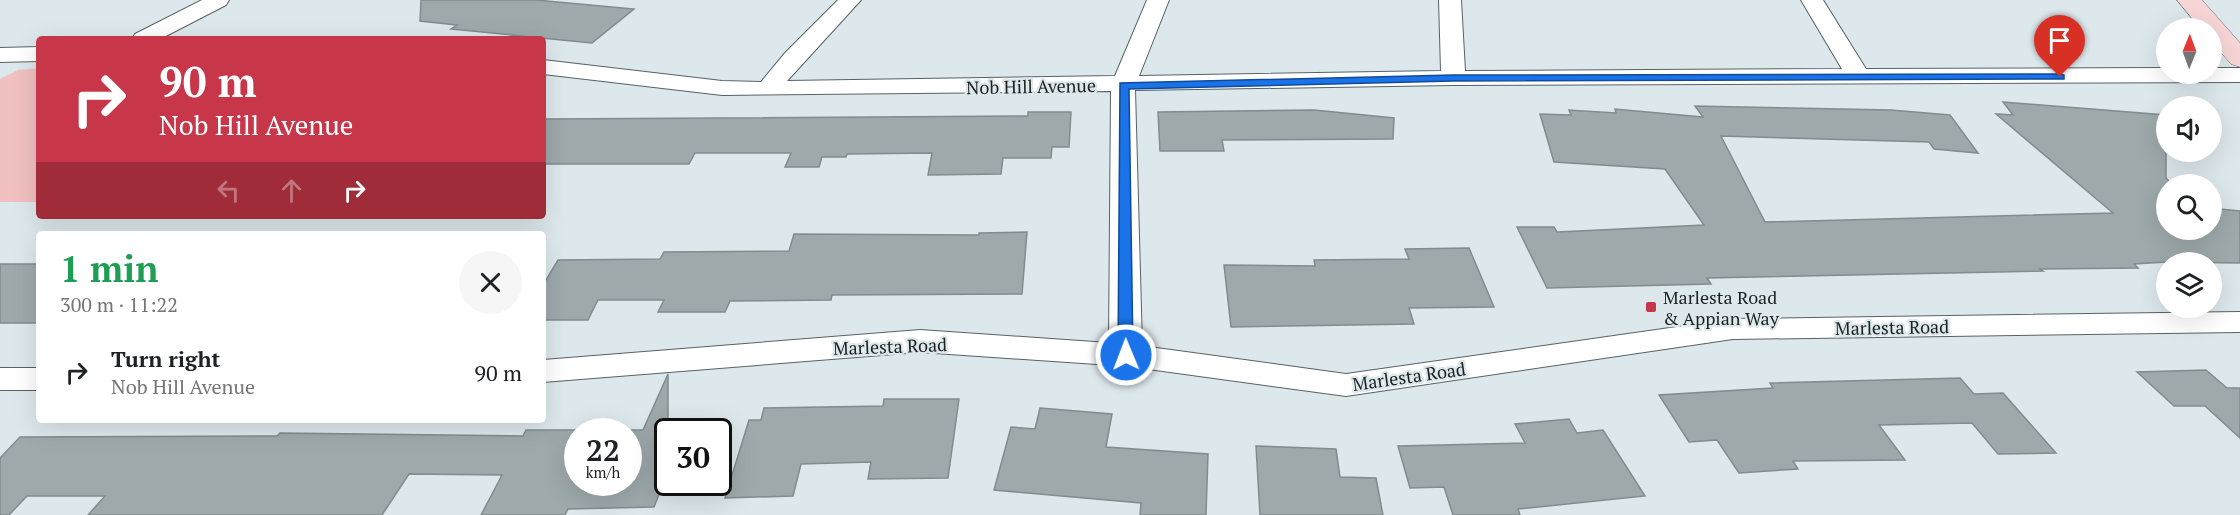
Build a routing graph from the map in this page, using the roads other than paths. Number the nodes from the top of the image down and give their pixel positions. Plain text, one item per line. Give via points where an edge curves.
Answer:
1 (218, 0) edge
2 (850, 0) edge
3 (1158, 0) edge
4 (1450, 0) edge
5 (1812, 0) edge
6 (2189, 0) edge
7 (149, 36) edge
8 (36, 54) edge
9 (0, 55) edge
10 (2240, 59) edge
11 (546, 67) edge
12 (2240, 75) edge
13 (1453, 78) junction
14 (1859, 78) junction
15 (1124, 85) junction
16 (768, 89) junction
17 (2240, 322) edge
18 (1126, 355) junction
19 (546, 371) edge
20 (0, 379) edge
21 (36, 379) edge

1 - 7 street
2 - 16 street via 792,58
3 - 15 street
4 - 13 street
5 - 14 street
6 - 10 main road
8 - 9 street
11 - 16 street, Nob Hill Avenue via 722,88
12 - 14 street, Nob Hill Avenue
13 - 14 street, Nob Hill Avenue
13 - 15 street, Nob Hill Avenue
15 - 16 street, Nob Hill Avenue
15 - 18 street
17 - 18 street, Marlesta Road via 1733,329 1346,386
18 - 19 street, Marlesta Road via 920,341
20 - 21 street

